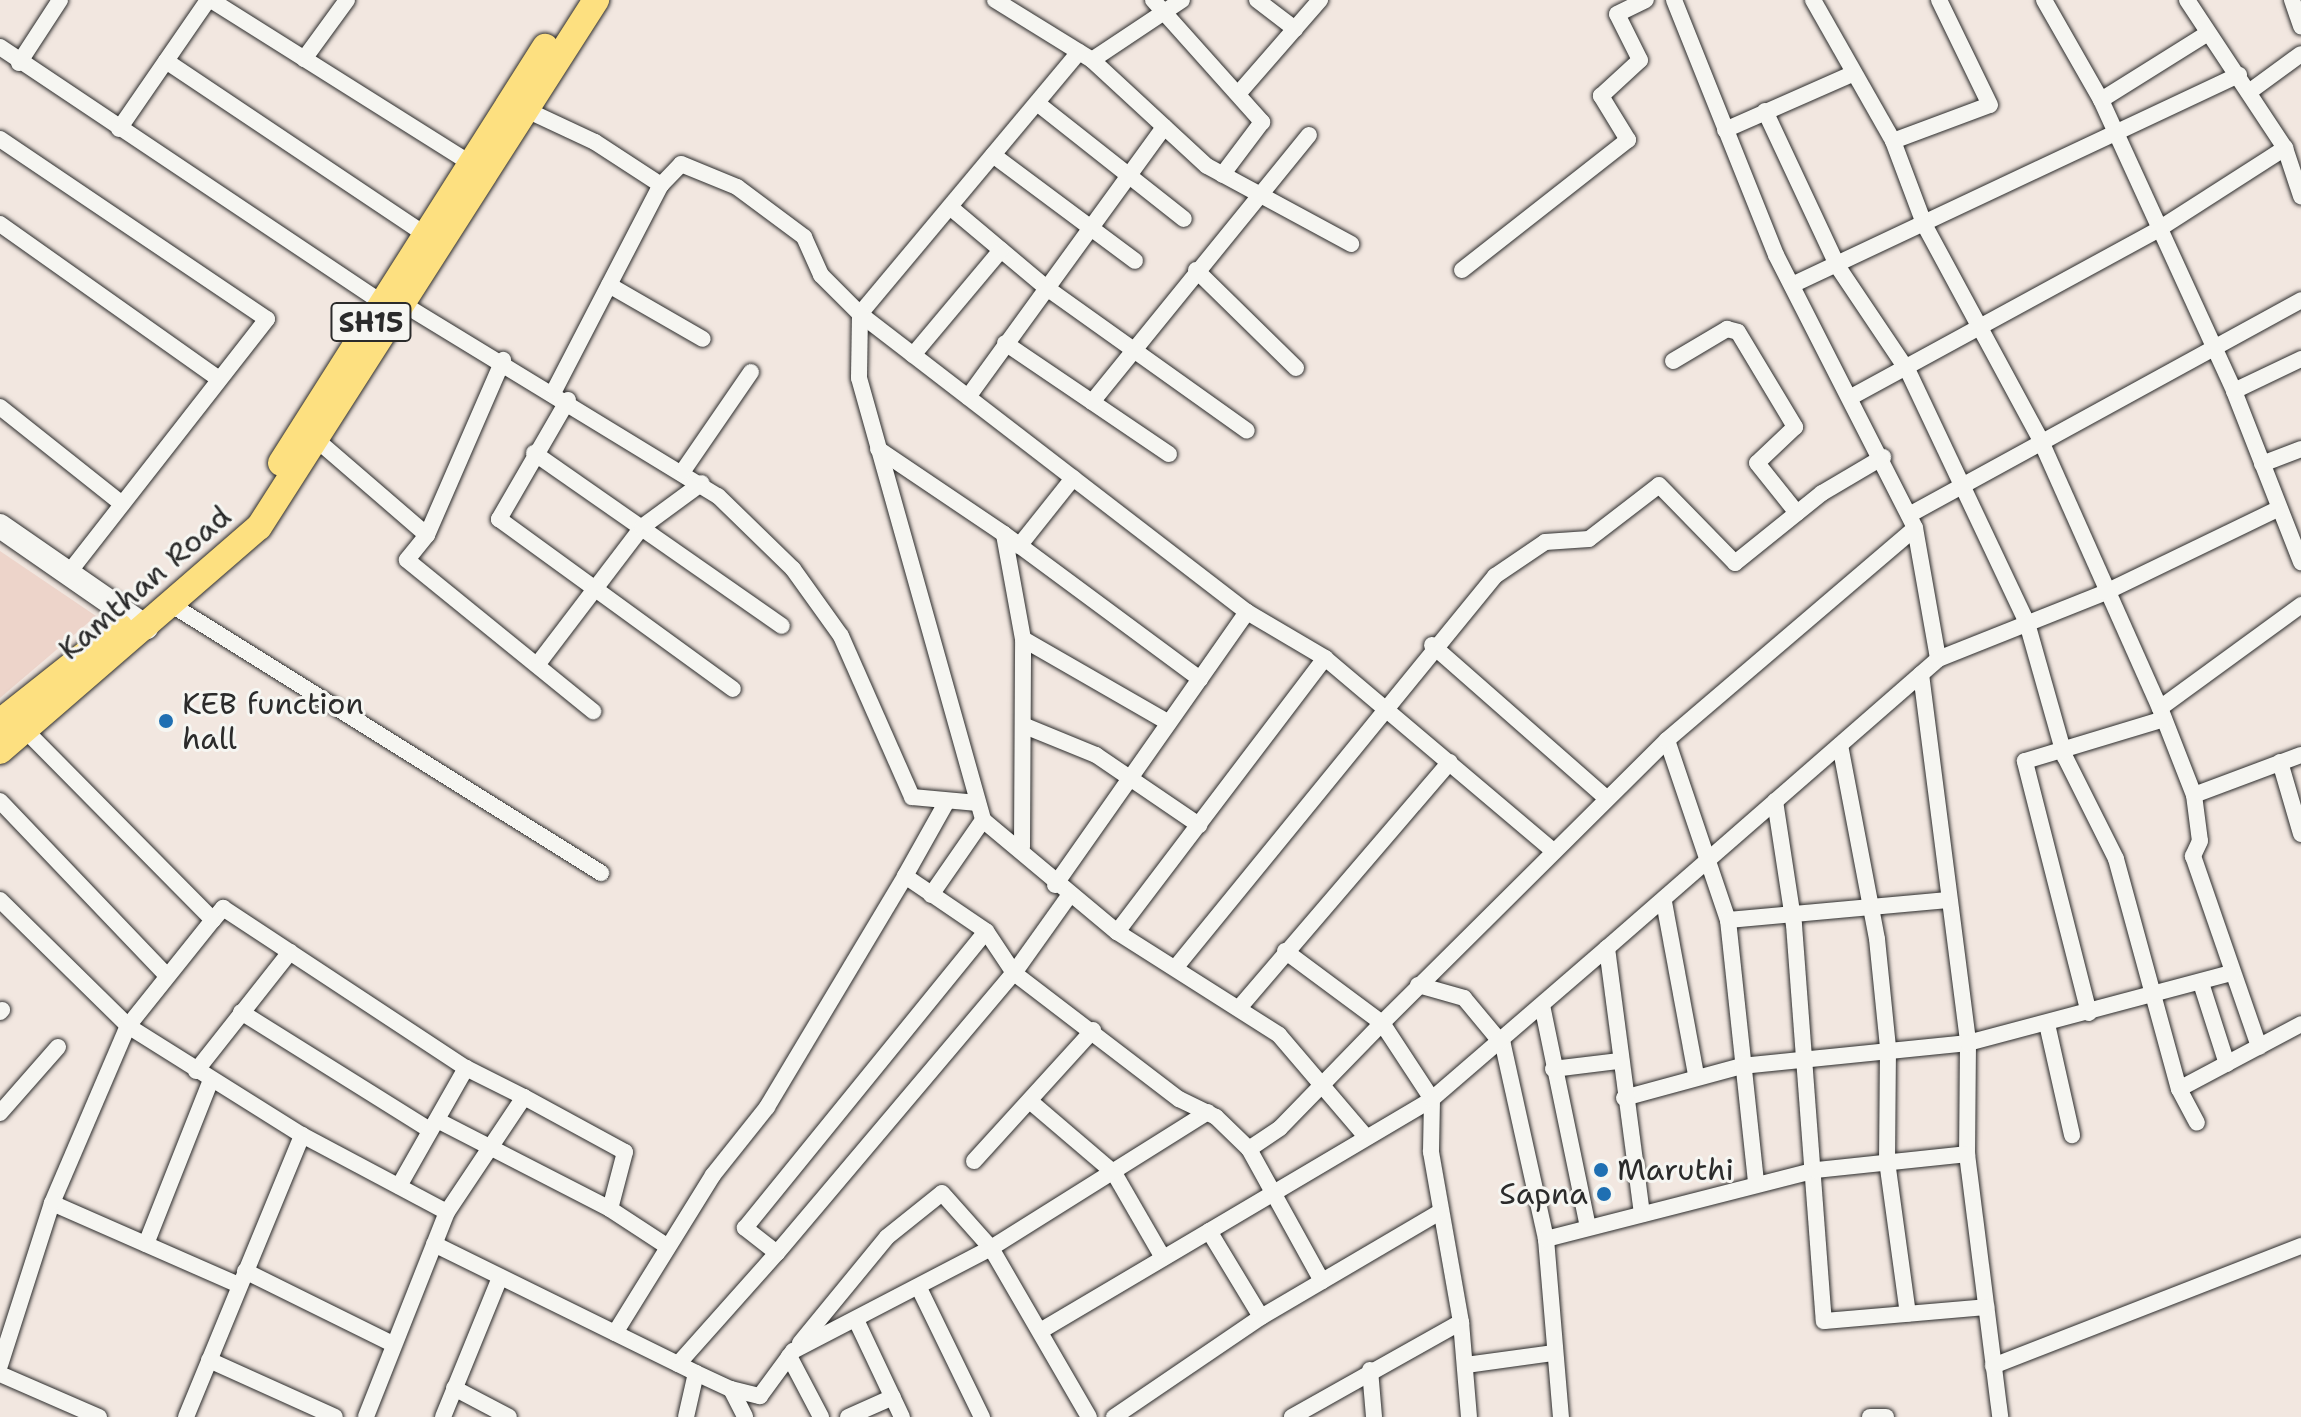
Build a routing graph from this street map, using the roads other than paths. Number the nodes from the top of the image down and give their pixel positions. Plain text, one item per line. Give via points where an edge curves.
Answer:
1 (60, 0) edge
2 (209, 0) edge
3 (347, 0) edge
4 (574, 0) edge
5 (596, 0) edge
6 (1182, 0) edge
7 (1257, 0) edge
8 (1320, 0) edge
9 (1646, 0) edge
10 (1674, 0) edge
11 (1813, 0) edge
12 (1939, 0) edge
13 (2187, 0) edge
14 (2292, 0) edge
15 (1002, 2) edge
16 (2048, 2) edge
17 (1159, 4) edge
18 (2301, 26) edge
19 (1295, 29) junction
20 (2205, 35) junction
21 (0, 47) edge
22 (2301, 54) edge
23 (1086, 56) junction
24 (304, 59) junction
25 (166, 61) junction
26 (19, 63) junction
27 (1854, 73) junction
28 (2239, 75) junction
29 (2249, 92) junction
30 (1238, 94) junction
31 (2101, 100) junction
32 (1037, 103) junction
33 (518, 107) junction
34 (1765, 111) junction
35 (1164, 127) junction
36 (119, 129) junction
37 (1725, 130) junction
38 (1309, 135) dead end
39 (2111, 135) junction
40 (0, 139) edge
41 (1893, 141) junction
42 (2285, 148) junction
43 (993, 155) junction
44 (471, 164) junction
45 (1128, 174) junction
46 (1222, 175) junction
47 (661, 185) junction
48 (1255, 193) junction
49 (2301, 196) edge
50 (950, 207) junction
51 (1184, 219) dead end
52 (0, 224) edge
53 (1925, 226) junction
54 (1088, 227) junction
55 (2159, 229) junction
56 (426, 235) junction
57 (1351, 244) dead end
58 (1001, 250) junction
59 (1135, 261) dead end
60 (1838, 267) junction
61 (1196, 270) junction
62 (1462, 270) dead end
63 (609, 285) junction
64 (1792, 285) junction
65 (1044, 286) junction
66 (400, 292) junction
67 (2301, 300) edge
68 (860, 314) junction
69 (1981, 329) junction
70 (703, 339) dead end
71 (1005, 343) junction
72 (2208, 347) junction
73 (1132, 349) junction
74 (913, 355) junction
75 (2301, 359) edge
76 (503, 360) junction
77 (1673, 361) dead end
78 (1296, 368) dead end
79 (1908, 371) junction
80 (751, 372) dead end
81 (219, 379) junction
82 (2234, 391) junction
83 (561, 396) junction
84 (1853, 396) junction
85 (968, 397) junction
86 (1092, 402) junction
87 (0, 407) edge
88 (1247, 431) dead end
89 (2040, 439) junction
90 (318, 441) junction
91 (878, 449) junction
92 (2301, 449) edge
93 (534, 453) junction
94 (1169, 454) dead end
95 (1883, 457) junction
96 (2262, 464) junction
97 (683, 471) junction
98 (1073, 478) junction
99 (702, 483) junction
100 (1958, 485) junction
101 (122, 504) junction
102 (2278, 509) junction
103 (1797, 513) junction
104 (1912, 522) junction
105 (0, 526) edge
106 (642, 527) junction
107 (1004, 534) junction
108 (427, 535) junction
109 (1019, 546) junction
110 (2301, 562) edge
111 (70, 571) junction
112 (593, 592) junction
113 (2106, 592) junction
114 (172, 605) junction
115 (2301, 605) edge
116 (1247, 612) junction
117 (140, 622) junction
118 (2027, 623) junction
119 (782, 626) dead end
120 (1023, 639) junction
121 (1432, 645) junction
122 (1325, 658) junction
123 (1938, 659) junction
124 (537, 665) junction
125 (1921, 674) junction
126 (1200, 679) junction
127 (733, 689) dead end
128 (1383, 705) junction
129 (593, 711) dead end
130 (2162, 714) junction
131 (1169, 723) junction
132 (12, 726) edge
133 (1025, 726) junction
134 (1667, 740) junction
135 (1840, 745) junction
136 (2063, 749) junction
137 (0, 751) edge
138 (2301, 755) edge
139 (1450, 762) junction
140 (2280, 762) junction
141 (1135, 778) junction
142 (2194, 795) junction
143 (1607, 799) junction
144 (0, 801) edge
145 (1775, 801) junction
146 (946, 803) junction
147 (978, 803) junction
148 (983, 820) junction
149 (1199, 825) junction
150 (2301, 834) edge
151 (1022, 847) junction
152 (1553, 851) junction
153 (1710, 861) junction
154 (601, 873) dead end
155 (905, 876) junction
156 (1055, 885) junction
157 (931, 895) junction
158 (1069, 896) junction
159 (0, 900) edge
160 (1948, 900) junction
161 (1664, 902) junction
162 (1869, 906) junction
163 (1792, 915) junction
164 (213, 920) junction
165 (1728, 920) junction
166 (986, 931) junction
167 (1117, 932) junction
168 (1607, 948) junction
169 (1285, 951) junction
170 (290, 952) junction
171 (1176, 967) junction
172 (1014, 973) junction
173 (2232, 973) junction
174 (167, 976) junction
175 (2201, 983) junction
176 (1418, 985) junction
177 (2156, 998) junction
178 (1542, 1005) junction
179 (1239, 1008) junction
180 (241, 1012) junction
181 (2089, 1013) junction
182 (1382, 1023) junction
183 (2047, 1024) junction
184 (2301, 1024) edge
185 (128, 1026) junction
186 (1093, 1030) junction
187 (1968, 1043) junction
188 (1503, 1045) junction
189 (58, 1047) dead end
190 (2259, 1047) junction
191 (1888, 1048) junction
192 (1806, 1060) junction
193 (1618, 1061) junction
194 (2227, 1064) junction
195 (1742, 1066) junction
196 (466, 1068) junction
197 (1553, 1069) junction
198 (196, 1071) junction
199 (1696, 1075) junction
200 (211, 1080) junction
201 (1324, 1083) junction
202 (2179, 1089) junction
203 (524, 1097) junction
204 (1624, 1098) junction
205 (1432, 1099) junction
206 (1031, 1102) junction
207 (1208, 1112) junction
208 (0, 1113) edge
209 (2197, 1123) dead end
210 (434, 1125) junction
211 (302, 1135) junction
212 (2072, 1135) dead end
213 (1366, 1137) junction
214 (491, 1147) junction
215 (1249, 1149) junction
216 (1967, 1154) junction
217 (974, 1161) dead end
218 (1887, 1161) junction
219 (1816, 1170) junction
220 (1114, 1173) junction
221 (1756, 1184) junction
222 (399, 1186) junction
223 (1272, 1195) junction
224 (52, 1203) junction
225 (610, 1209) junction
226 (447, 1212) junction
227 (1440, 1212) junction
228 (1642, 1214) junction
229 (1588, 1227) junction
230 (1209, 1231) junction
231 (1546, 1239) junction
232 (146, 1244) junction
233 (434, 1244) junction
234 (2301, 1246) edge
235 (668, 1247) junction
236 (991, 1248) junction
237 (777, 1253) junction
238 (1163, 1258) junction
239 (500, 1277) junction
240 (242, 1278) junction
241 (1322, 1281) junction
242 (919, 1288) junction
243 (1986, 1307) junction
244 (1908, 1314) junction
245 (1261, 1317) junction
246 (857, 1322) junction
247 (1461, 1322) junction
248 (1042, 1330) junction
249 (615, 1333) junction
250 (393, 1344) junction
251 (1554, 1353) junction
252 (791, 1354) junction
253 (209, 1360) junction
254 (678, 1364) junction
255 (0, 1365) edge
256 (1466, 1365) junction
257 (1993, 1366) junction
258 (1370, 1370) junction
259 (696, 1373) junction
260 (0, 1374) edge
261 (454, 1388) junction
262 (731, 1389) junction
263 (893, 1397) junction
264 (95, 1416) edge
265 (186, 1417) edge
266 (335, 1417) edge
267 (366, 1417) edge
268 (443, 1417) edge
269 (509, 1417) edge
270 (686, 1417) edge
271 (745, 1417) edge
272 (821, 1417) edge
273 (848, 1417) edge
274 (902, 1417) edge
275 (982, 1417) edge
276 (1089, 1417) edge
277 (1114, 1417) edge
278 (1292, 1417) edge
279 (1374, 1417) edge
280 (1469, 1417) edge
281 (1561, 1417) edge
282 (1870, 1417) edge
283 (1886, 1417) edge
284 (2000, 1417) edge

1 - 26 street
2 - 24 street
2 - 25 street
3 - 24 street
4 - 33 main road, Kamthan Road / SH15
5 - 33 main road, Kamthan Road / SH15
6 - 17 street
7 - 19 street
8 - 19 street
9 - 62 street via 1617,14 1640,60 1601,96 1628,140
10 - 37 street
11 - 27 street
12 - 41 street via 1990,105
13 - 20 street
14 - 18 street
15 - 23 street
16 - 31 street
17 - 23 street
17 - 30 street
19 - 30 street
20 - 28 street
20 - 31 street
21 - 26 street
22 - 29 street
23 - 32 street
23 - 35 street
24 - 44 street
25 - 36 street
25 - 56 street
26 - 36 street
27 - 34 street
27 - 41 street
28 - 29 street
28 - 39 street
29 - 42 street
30 - 46 street via 1262,122
31 - 39 street
32 - 43 street
32 - 45 street
33 - 44 main road, Kamthan Road / SH15
33 - 47 street via 608,149
33 - 66 main road, Kamthan Road / SH15
34 - 37 street
34 - 60 street
35 - 45 street
35 - 46 street
36 - 66 street
37 - 64 street
38 - 48 street
39 - 53 street
39 - 55 street
40 - 81 street via 267,319
41 - 53 street
42 - 49 street
42 - 55 street
43 - 50 street
43 - 54 street
44 - 56 main road, Kamthan Road / SH15
45 - 51 street
45 - 54 street
46 - 48 street
47 - 63 street
47 - 68 street via 690,163 737,187 804,237 821,275
48 - 57 street
48 - 61 street
50 - 58 street
50 - 68 street
52 - 81 street
53 - 60 street
53 - 69 street
54 - 59 street
54 - 65 street
55 - 69 street
55 - 72 street
56 - 66 main road, Kamthan Road / SH15
58 - 65 street
58 - 74 street
60 - 64 street
60 - 79 street
61 - 73 street
61 - 78 street
63 - 70 street
63 - 83 street
64 - 84 street
65 - 71 street
65 - 73 street
66 - 76 street
66 - 90 main road, Kamthan Road / SH15
66 - 117 main road, Kamthan Road / SH15 via 238,525
67 - 72 street
68 - 74 street
68 - 91 street via 859,378
69 - 79 street
69 - 89 street
71 - 85 street
71 - 86 street
72 - 82 street
72 - 89 street
73 - 86 street
73 - 88 street
74 - 85 street
75 - 82 street
76 - 83 street
76 - 108 street
77 - 103 street via 1727,329 1738,332 1795,427 1757,463
79 - 84 street
79 - 100 street
80 - 97 street
81 - 101 street
82 - 96 street
83 - 93 street
83 - 97 street
84 - 95 street
85 - 98 street
86 - 94 street
87 - 101 street
89 - 100 street
89 - 113 street
90 - 108 street
90 - 114 main road, Kamthan Road / SH15 via 259,527
91 - 107 street
91 - 147 street
92 - 96 street
93 - 106 street
93 - 112 street via 499,519
95 - 103 street
95 - 104 street
96 - 102 street
97 - 99 street
98 - 109 street
98 - 116 street
99 - 106 street
99 - 146 street via 793,569 841,636 906,789 920,802
100 - 104 street
100 - 118 street
101 - 111 street
102 - 110 street
102 - 113 street
103 - 121 street via 1735,563 1659,485 1589,539 1545,542 1495,576
104 - 123 street
104 - 134 street
105 - 111 main road
106 - 112 street
106 - 119 street
107 - 109 street
107 - 120 street
108 - 124 street via 407,560
109 - 126 street
111 - 117 main road
112 - 124 street
112 - 127 street
113 - 118 street
113 - 130 street
114 - 117 main road, Kamthan Road / SH15
114 - 154 street
115 - 130 street
116 - 122 street
116 - 126 street
117 - 132 main road, Kamthan Road / SH15
118 - 123 street
118 - 136 street
120 - 131 street
120 - 133 street
121 - 128 street
121 - 143 street
122 - 128 street
122 - 149 street
123 - 125 street
124 - 129 street
125 - 135 street
125 - 160 street
126 - 131 street
128 - 139 street
128 - 171 street
130 - 136 street
130 - 142 street
131 - 141 street
132 - 137 main road, Kamthan Road / SH15
132 - 164 street
133 - 141 street
133 - 151 street
134 - 143 street
134 - 153 street
135 - 145 street
135 - 162 street
136 - 177 street via 2116,859
136 - 181 street via 2024,764
138 - 140 street
139 - 152 street
139 - 169 street
140 - 142 street
140 - 150 street
141 - 149 street
141 - 156 street
142 - 173 street via 2200,841 2193,856
143 - 152 street
144 - 174 street
145 - 153 street
145 - 163 street
146 - 147 street
146 - 155 street
147 - 148 street
148 - 151 street
148 - 157 street
149 - 167 street
151 - 156 street
152 - 176 street
153 - 161 street
153 - 165 street
155 - 157 street
155 - 235 street via 767,1107
156 - 158 street
157 - 166 street
158 - 167 street
158 - 172 street
159 - 185 street
160 - 162 street
160 - 187 street
161 - 168 street
161 - 199 street
162 - 163 street
162 - 191 street
163 - 165 street
163 - 192 street
164 - 170 street via 223,908
164 - 174 street
165 - 195 street
166 - 172 street
166 - 237 street via 745,1228
167 - 171 street
168 - 178 street
168 - 193 street
169 - 179 street
169 - 182 street
170 - 180 street
170 - 196 street
171 - 179 street
172 - 186 street
172 - 237 street
173 - 175 street
173 - 190 street
174 - 185 street
175 - 177 street
175 - 194 street
176 - 182 street
176 - 188 street via 1464,998
177 - 181 street
177 - 202 street
178 - 188 street
178 - 197 street
179 - 201 street via 1279,1035
180 - 198 street
180 - 210 street
181 - 183 street
182 - 201 street
182 - 205 street
183 - 187 street
183 - 212 street
184 - 190 street
185 - 198 street
185 - 224 street
186 - 206 street
186 - 207 street via 1179,1099
187 - 191 street
187 - 216 street
188 - 205 street
188 - 231 street
189 - 208 street
190 - 194 street
191 - 192 street
191 - 218 street
192 - 195 street
192 - 219 street
193 - 197 street
193 - 204 street
194 - 202 street
195 - 199 street
195 - 221 street
196 - 203 street
196 - 210 street
197 - 229 street
198 - 200 street
199 - 204 street
200 - 211 street
200 - 232 street
201 - 213 street
201 - 215 street
202 - 209 street
203 - 214 street
203 - 225 street via 625,1152 628,1164
204 - 228 street
205 - 213 street
205 - 227 street
206 - 217 street
206 - 220 street
207 - 215 street
207 - 220 street
210 - 214 street
210 - 222 street
211 - 222 street
211 - 240 street
213 - 223 street
214 - 225 street
214 - 226 street
215 - 223 street
216 - 218 street
216 - 243 street
218 - 219 street
218 - 244 street
219 - 221 street
219 - 244 street via 1824,1321
220 - 236 street
220 - 238 street
221 - 228 street
222 - 226 street
223 - 230 street
223 - 241 street
224 - 232 street
224 - 255 street
225 - 235 street
226 - 233 street
227 - 241 street
227 - 247 street
228 - 229 street
229 - 231 street
230 - 238 street
230 - 245 street
231 - 251 street
232 - 240 street
233 - 239 street
233 - 250 street
234 - 257 street
235 - 249 street
236 - 242 street
236 - 248 street
236 - 252 street via 937,1193 879,1246
237 - 254 street
238 - 248 street
239 - 249 street
239 - 261 street
240 - 250 street
240 - 253 street
241 - 245 street
242 - 246 street
242 - 275 street
243 - 244 street
243 - 257 street
245 - 277 street
246 - 252 street
246 - 263 street
247 - 256 street
247 - 258 street
248 - 276 street
249 - 254 street
250 - 267 street
251 - 256 street
251 - 281 street
252 - 262 street via 760,1396
252 - 272 street
253 - 265 street
253 - 266 street
254 - 259 street
256 - 280 street
257 - 284 street
258 - 278 street
258 - 279 street
259 - 262 street
259 - 270 street
260 - 264 street
261 - 268 street
261 - 269 street
262 - 271 street
263 - 273 street
263 - 274 street
282 - 283 street

